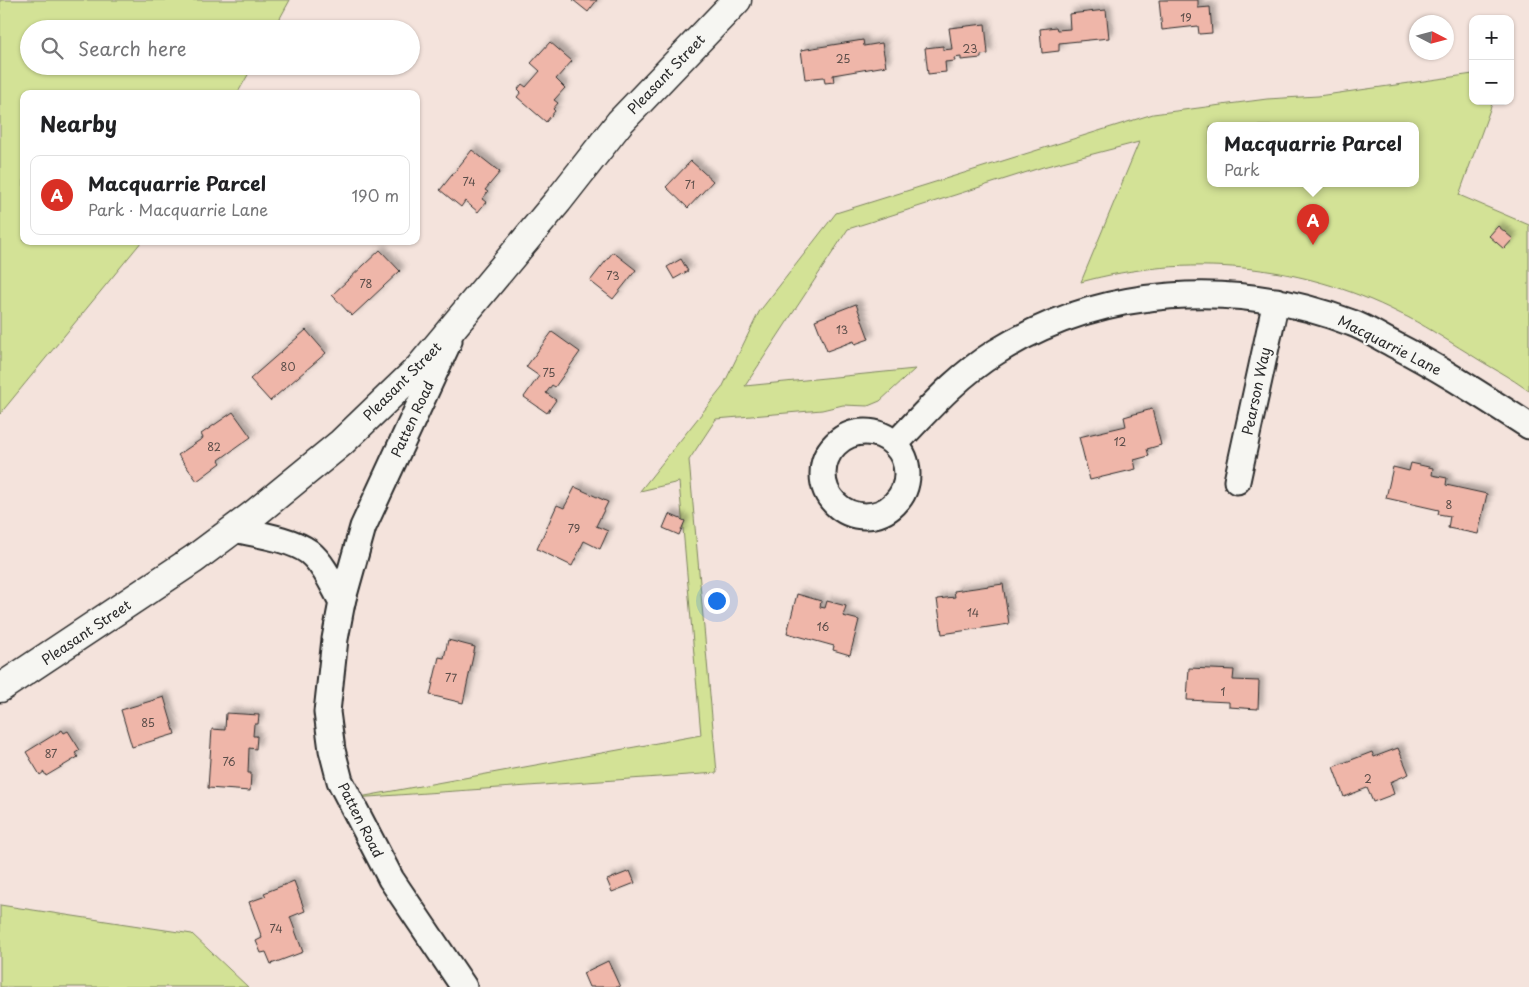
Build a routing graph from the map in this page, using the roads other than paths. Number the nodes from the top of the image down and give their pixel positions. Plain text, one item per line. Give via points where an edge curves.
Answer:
1 (737, 0) edge
2 (1276, 301) junction
3 (457, 322) junction
4 (1529, 426) edge
5 (894, 444) dead end
6 (1237, 481) dead end
7 (234, 529) junction
8 (342, 602) junction
9 (0, 688) edge
10 (464, 987) edge

1 - 3 main road, Pleasant Street via 620,122
2 - 4 street, Macquarrie Lane via 1310,308 1354,324 1466,386
2 - 5 street, Macquarrie Lane via 1212,293 1172,296 1135,300 1060,319 994,353 937,401
2 - 6 street, Pearson Way
3 - 7 main road, Pleasant Street via 419,368 341,443
3 - 8 street, Patten Road via 363,527
7 - 8 street via 273,538 310,552
7 - 9 main road, Pleasant Street
8 - 10 street, Patten Road via 327,712 340,781 391,879

